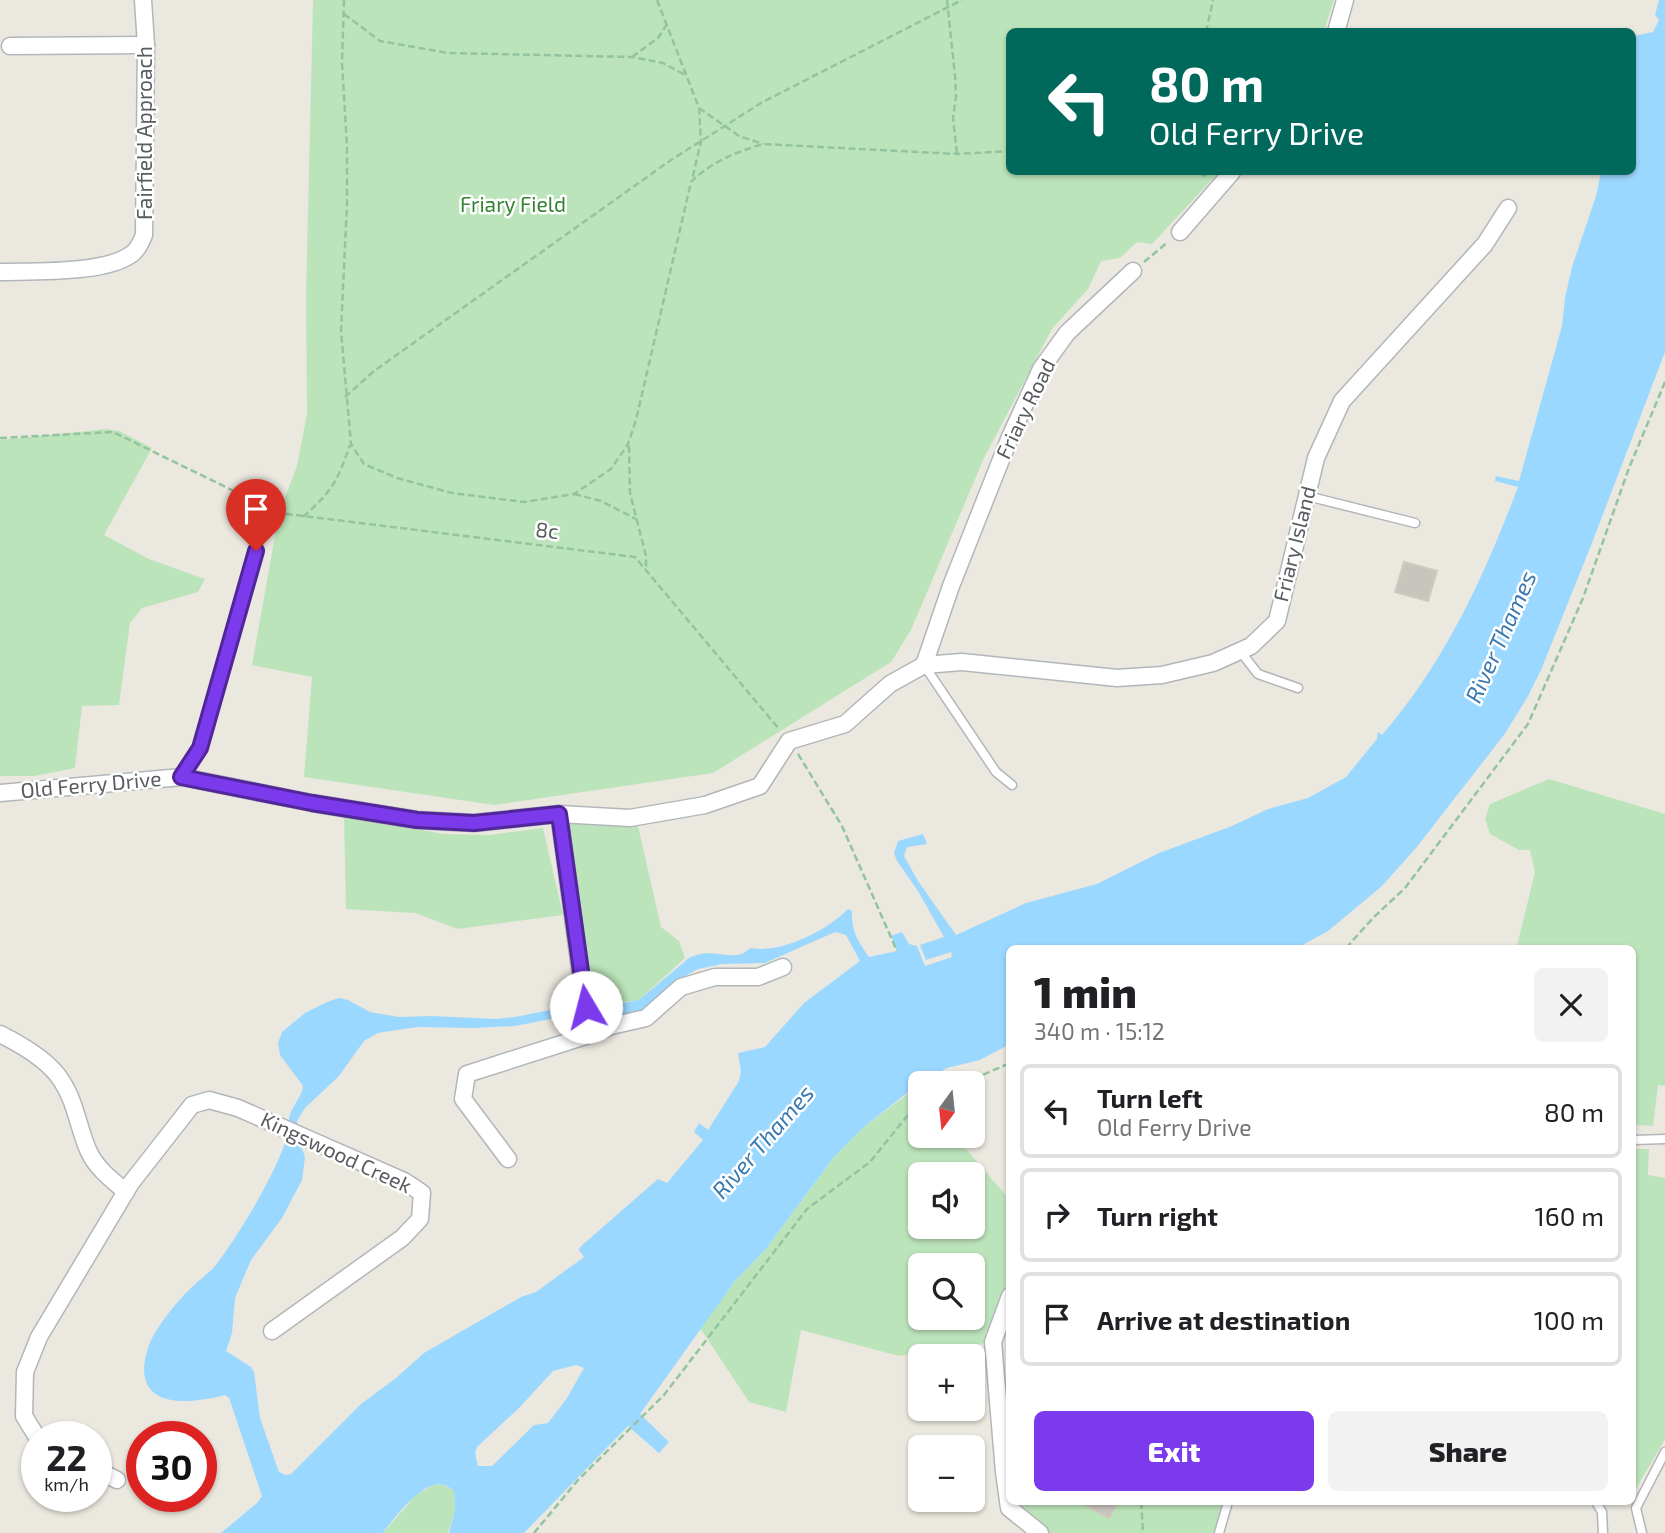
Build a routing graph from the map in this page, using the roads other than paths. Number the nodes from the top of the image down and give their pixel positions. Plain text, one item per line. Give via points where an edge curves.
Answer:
1 (143, 0) edge
2 (1345, 0) edge
3 (1337, 28) edge
4 (146, 45) junction
5 (10, 46) dead end
6 (1229, 175) edge
7 (1508, 208) dead end
8 (1180, 232) road end
9 (1133, 271) road end
10 (0, 272) edge
11 (1307, 496) junction
12 (1415, 523) dead end
13 (263, 526) dead end
14 (1240, 651) junction
15 (924, 665) junction
16 (1298, 688) dead end
17 (181, 777) junction
18 (1012, 785) dead end
19 (0, 793) edge
20 (559, 814) junction
21 (783, 967) dead end
22 (0, 1034) edge
23 (589, 1035) junction
24 (1665, 1139) edge
25 (1636, 1140) edge
26 (508, 1159) dead end
27 (126, 1192) junction
28 (1006, 1307) edge
29 (272, 1331) dead end
30 (27, 1421) edge
31 (1665, 1452) edge
32 (1006, 1456) edge
33 (112, 1477) edge
34 (117, 1480) dead end
35 (1009, 1505) edge
36 (1227, 1505) edge
37 (1598, 1505) edge
38 (1040, 1533) edge
39 (1219, 1533) edge
40 (1603, 1533) edge
41 (1642, 1533) edge

1 - 4 street, Fairfield Approach
2 - 3 street
4 - 5 street
4 - 10 street, Fairfield Approach via 144,235 139,247 116,263 83,269
6 - 8 street
7 - 11 street, Friary Island via 1485,244 1342,401 1316,458
9 - 15 street, Friary Road via 1066,333 1041,369 1010,437
11 - 12 lane
11 - 14 street, Friary Island via 1277,621
13 - 17 lane via 200,748
14 - 15 street, Friary Island via 1162,676 1117,678 962,662
14 - 16 lane via 1258,674
15 - 18 lane via 996,772
15 - 20 street, Old Ferry Drive via 890,684 845,724 789,741 760,786 705,805 630,818
17 - 19 street, Old Ferry Drive
17 - 20 street, Old Ferry Drive via 417,820 474,823
20 - 23 street
21 - 23 street via 758,977 715,977 681,987 646,1018
22 - 27 street via 25,1046 61,1078 89,1152
23 - 26 street via 467,1074 463,1099
24 - 25 lane
27 - 29 street, Kingswood Creek via 192,1105 209,1100 238,1108 422,1193 420,1219 402,1238
27 - 30 street, Kingswood Creek via 39,1337 25,1372
28 - 32 street via 993,1342
31 - 41 lane via 1636,1508
33 - 34 street
35 - 38 street
36 - 39 lane
37 - 40 lane

